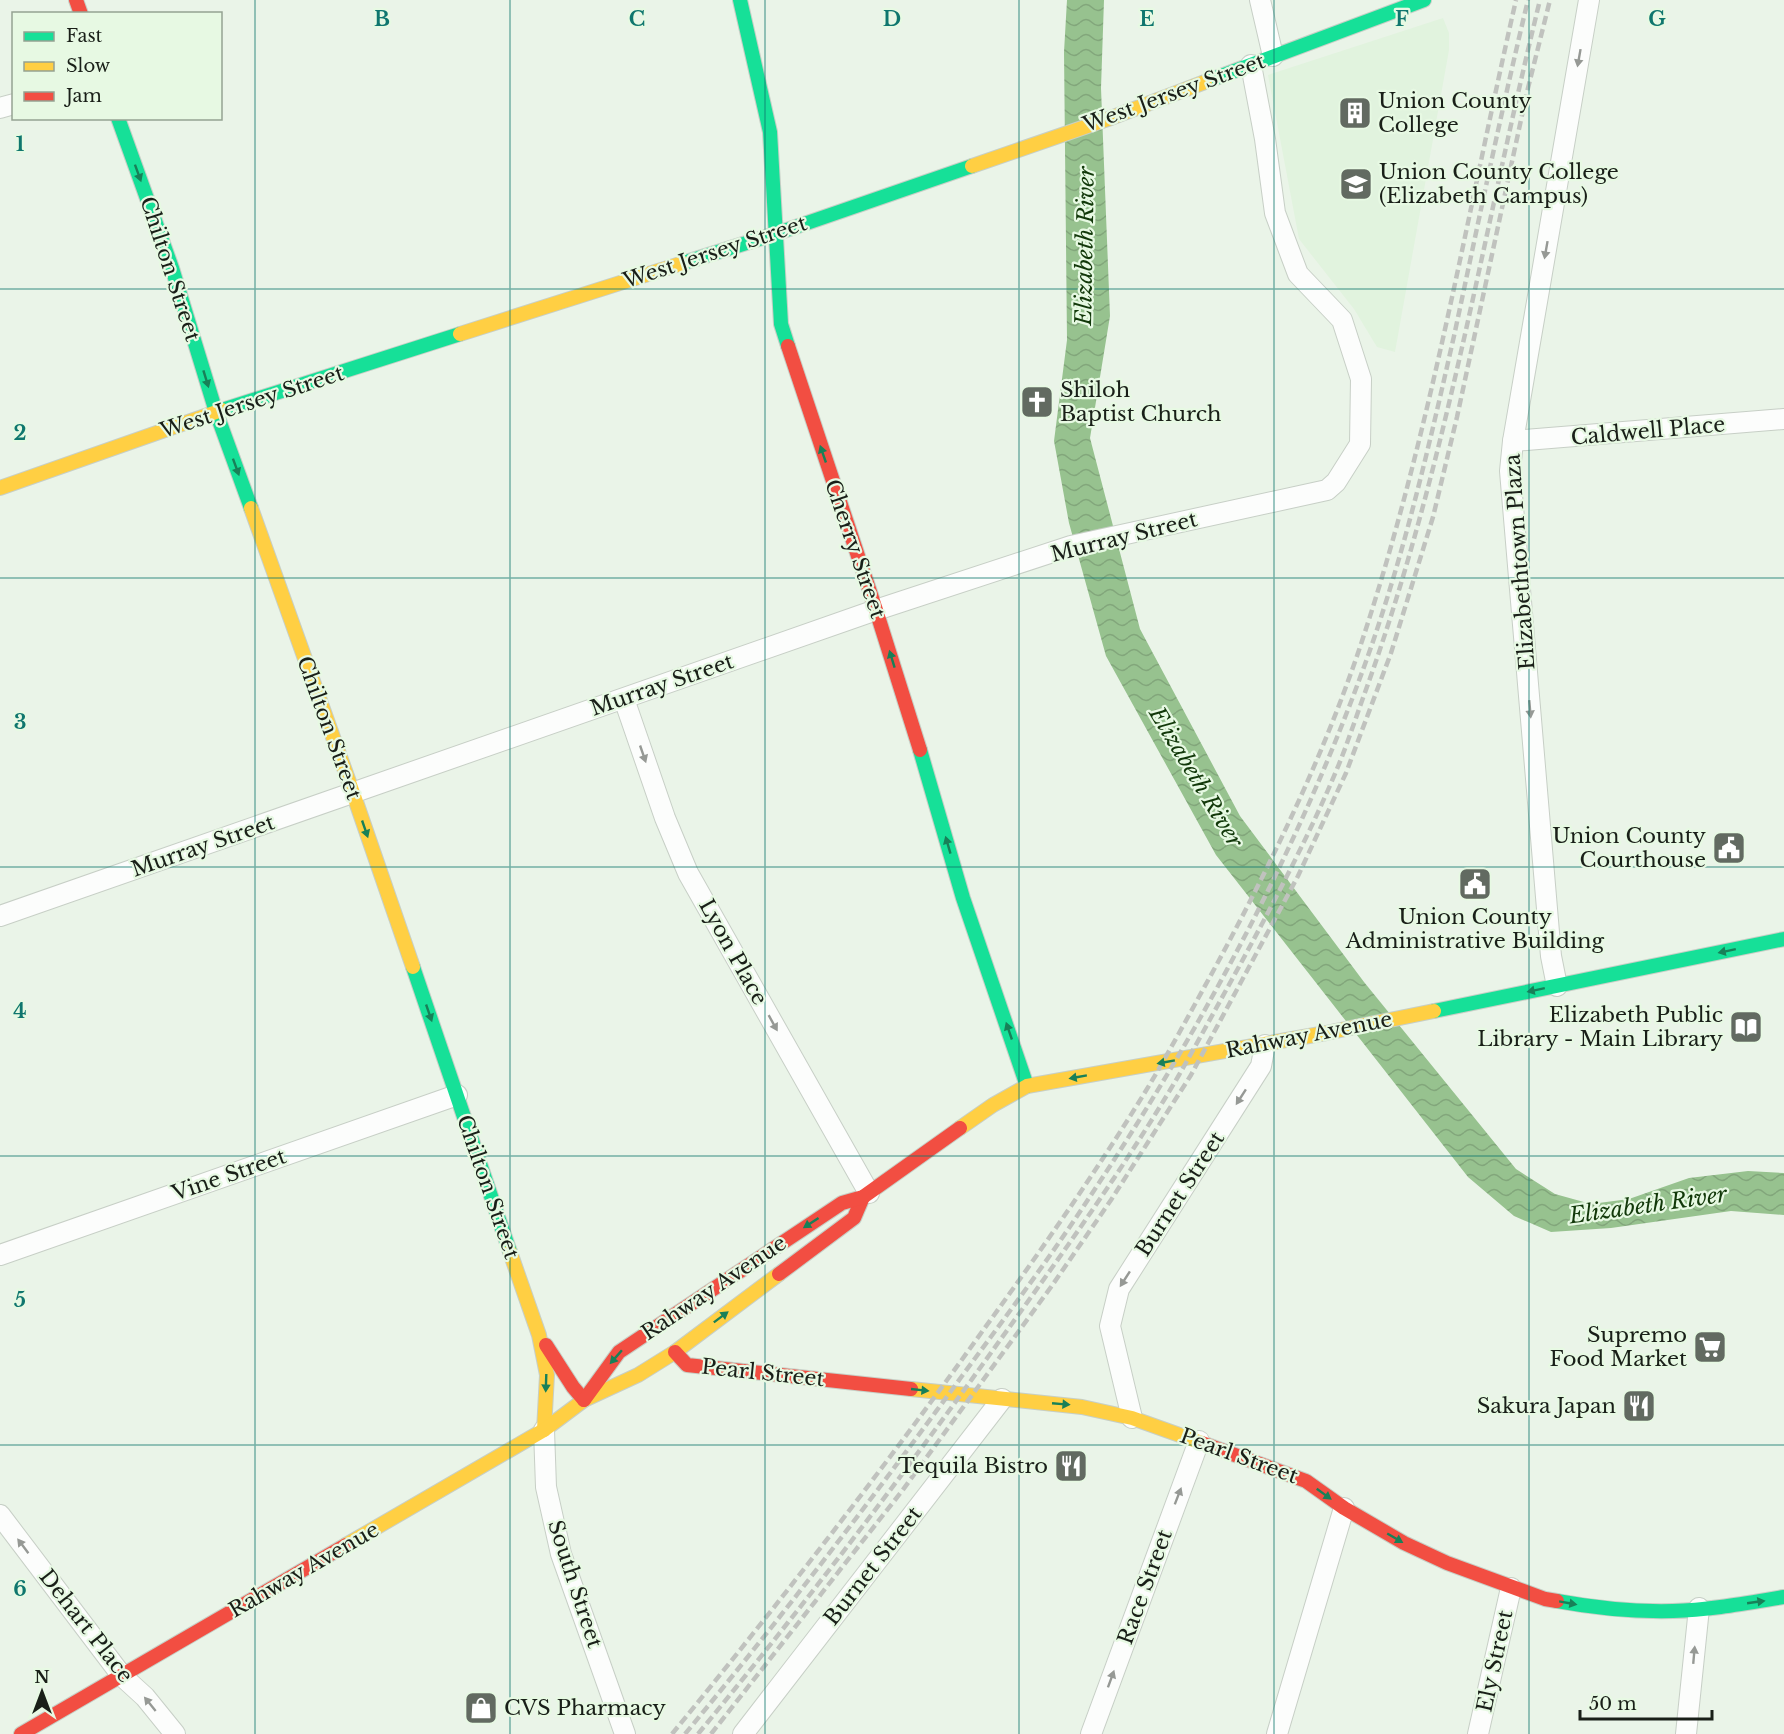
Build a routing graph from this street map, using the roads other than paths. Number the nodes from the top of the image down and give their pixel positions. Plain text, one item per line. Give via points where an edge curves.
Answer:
1 (740, 0) edge
2 (1260, 0) edge
3 (1424, 0) edge
4 (1589, 0) edge
5 (1274, 56) junction
6 (1251, 65) junction
7 (119, 120) edge
8 (775, 234) junction
9 (216, 412) junction
10 (1784, 419) edge
11 (1513, 441) junction
12 (0, 488) edge
13 (876, 610) junction
14 (624, 699) junction
15 (353, 793) junction
16 (0, 916) edge
17 (1784, 939) edge
18 (1557, 986) junction
19 (1264, 1045) junction
20 (1027, 1086) junction
21 (457, 1095) junction
22 (866, 1195) junction
23 (0, 1255) edge
24 (737, 1271) junction
25 (540, 1338) junction
26 (675, 1352) junction
27 (1002, 1399) junction
28 (584, 1400) junction
29 (1132, 1418) junction
30 (544, 1430) junction
31 (1199, 1441) junction
32 (1344, 1508) junction
33 (0, 1515) edge
34 (1511, 1588) junction
35 (1784, 1597) edge
36 (1699, 1608) junction
37 (122, 1676) junction
38 (21, 1734) edge
39 (175, 1734) edge
40 (625, 1734) edge
41 (743, 1734) edge
42 (1091, 1734) edge
43 (1277, 1734) edge
44 (1478, 1734) edge
45 (1686, 1734) edge

1 - 8 main road, Cherry Street via 770,132
2 - 5 street
3 - 5 main road, West Jersey Street
4 -> 11 street, Elizabethtown Plaza
5 - 6 main road, West Jersey Street
6 - 8 main road, West Jersey Street via 1108,119
6 - 13 street, Murray Street via 1275,213 1298,274 1342,320 1361,379 1360,444 1332,486 1328,490 1071,546
7 -> 9 main road, Chilton Street via 172,268
8 - 9 main road, West Jersey Street
13 -> 8 main road, Cherry Street via 781,324
9 - 12 main road, West Jersey Street
9 -> 15 main road, Chilton Street
10 - 11 street, Caldwell Place
11 -> 18 street, Elizabethtown Plaza via 1510,471 1551,956
13 - 14 street, Murray Street
20 -> 13 main road, Cherry Street via 963,898
14 - 15 street, Murray Street
14 -> 22 street, Lyon Place via 688,873
15 - 16 street, Murray Street
15 -> 21 main road, Chilton Street
17 -> 18 main road, Rahway Avenue
18 -> 19 main road, Rahway Avenue
19 -> 20 main road, Rahway Avenue
19 -> 29 street, Burnet Street via 1262,1066 1119,1289 1110,1326
20 - 22 main road, Rahway Avenue via 993,1105
21 - 23 street, Vine Street
21 - 25 main road, Chilton Street
22 -> 24 main road, Rahway Avenue via 842,1203
26 -> 22 main road, Rahway Avenue via 854,1218
24 - 26 main road via 679,1329 673,1341
24 -> 28 main road, Rahway Avenue via 619,1352
25 - 28 main road, Chilton Street via 574,1392
25 -> 30 main road, Chilton Street via 547,1375
26 -> 27 main road, Pearl Street via 687,1365
26 - 28 main road, Rahway Avenue via 638,1375
27 -> 29 main road, Pearl Street via 1082,1407
27 - 41 street, Burnet Street
28 - 30 main road, Rahway Avenue
29 - 31 main road, Pearl Street
30 - 37 main road, Rahway Avenue
30 - 40 street, South Street via 546,1487 561,1554
31 -> 32 main road, Pearl Street via 1306,1481
42 -> 31 street, Race Street
32 -> 34 main road, Pearl Street via 1404,1543
32 - 43 street
37 -> 33 street, Dehart Place
34 -> 36 main road, Pearl Street via 1596,1608
34 - 44 street, Ely Street
36 -> 35 main road, Pearl Street
45 -> 36 street
37 - 38 main road, Rahway Avenue
39 -> 37 street, Dehart Place

